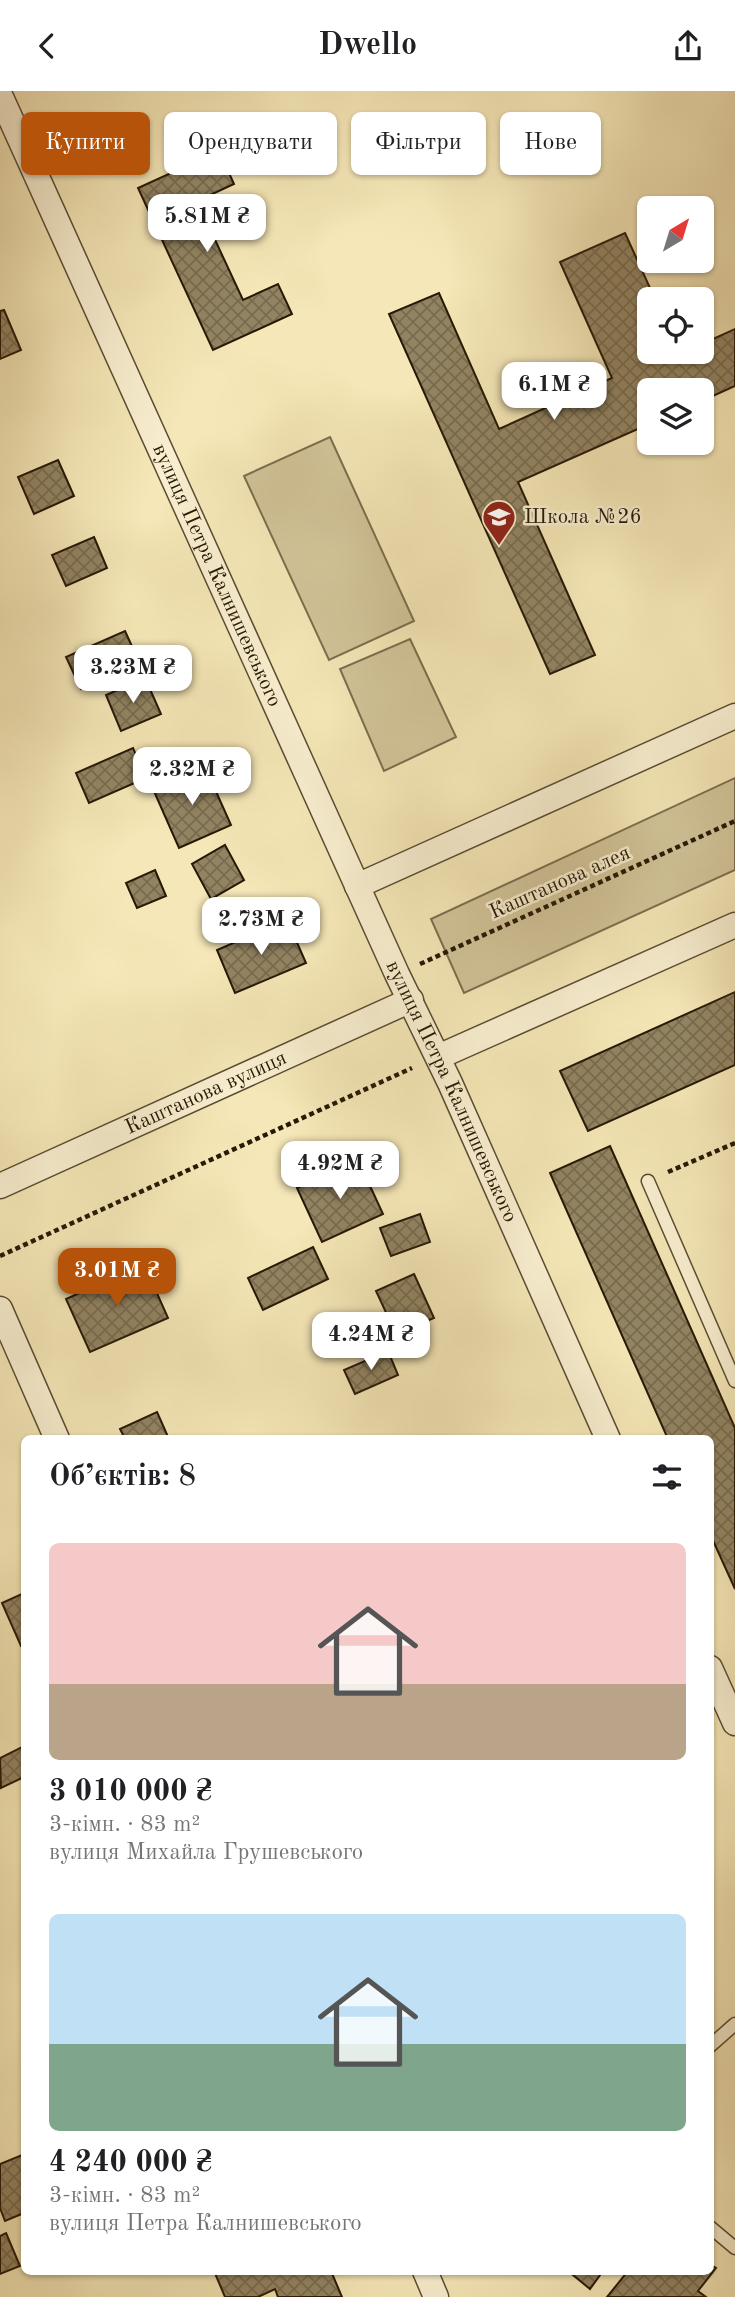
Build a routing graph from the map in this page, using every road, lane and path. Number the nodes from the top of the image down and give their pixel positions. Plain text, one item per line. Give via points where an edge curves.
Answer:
1 (1, 100) edge
2 (735, 716) edge
3 (735, 821) edge
4 (357, 886) junction
5 (735, 925) edge
6 (397, 974) junction
7 (411, 1000) junction
8 (438, 1056) junction
9 (735, 1143) edge
10 (649, 1181) joint
11 (0, 1185) edge
12 (0, 1256) edge
13 (0, 1309) edge
14 (735, 1381) edge
15 (55, 1435) edge
16 (606, 1435) edge
17 (714, 1677) edge
18 (735, 1723) edge
19 (735, 2024) edge
20 (714, 2042) edge
21 (714, 2230) edge
22 (735, 2248) edge
23 (427, 2275) edge
24 (436, 2297) edge

1 - 4 street, вулиця Петра Калнишевського
2 - 4 street
3 - 6 path, Каштанова алея
4 - 6 street, вулиця Петра Калнишевського
5 - 8 street
6 - 7 street, вулиця Петра Калнишевського
7 - 8 street, вулиця Петра Калнишевського
7 - 11 street, Каштанова вулиця
8 - 12 path
8 - 16 street, вулиця Петра Калнишевського
9 - 10 path
10 - 14 lane
13 - 15 street
17 - 18 street
19 - 20 lane
21 - 22 lane
23 - 24 street

